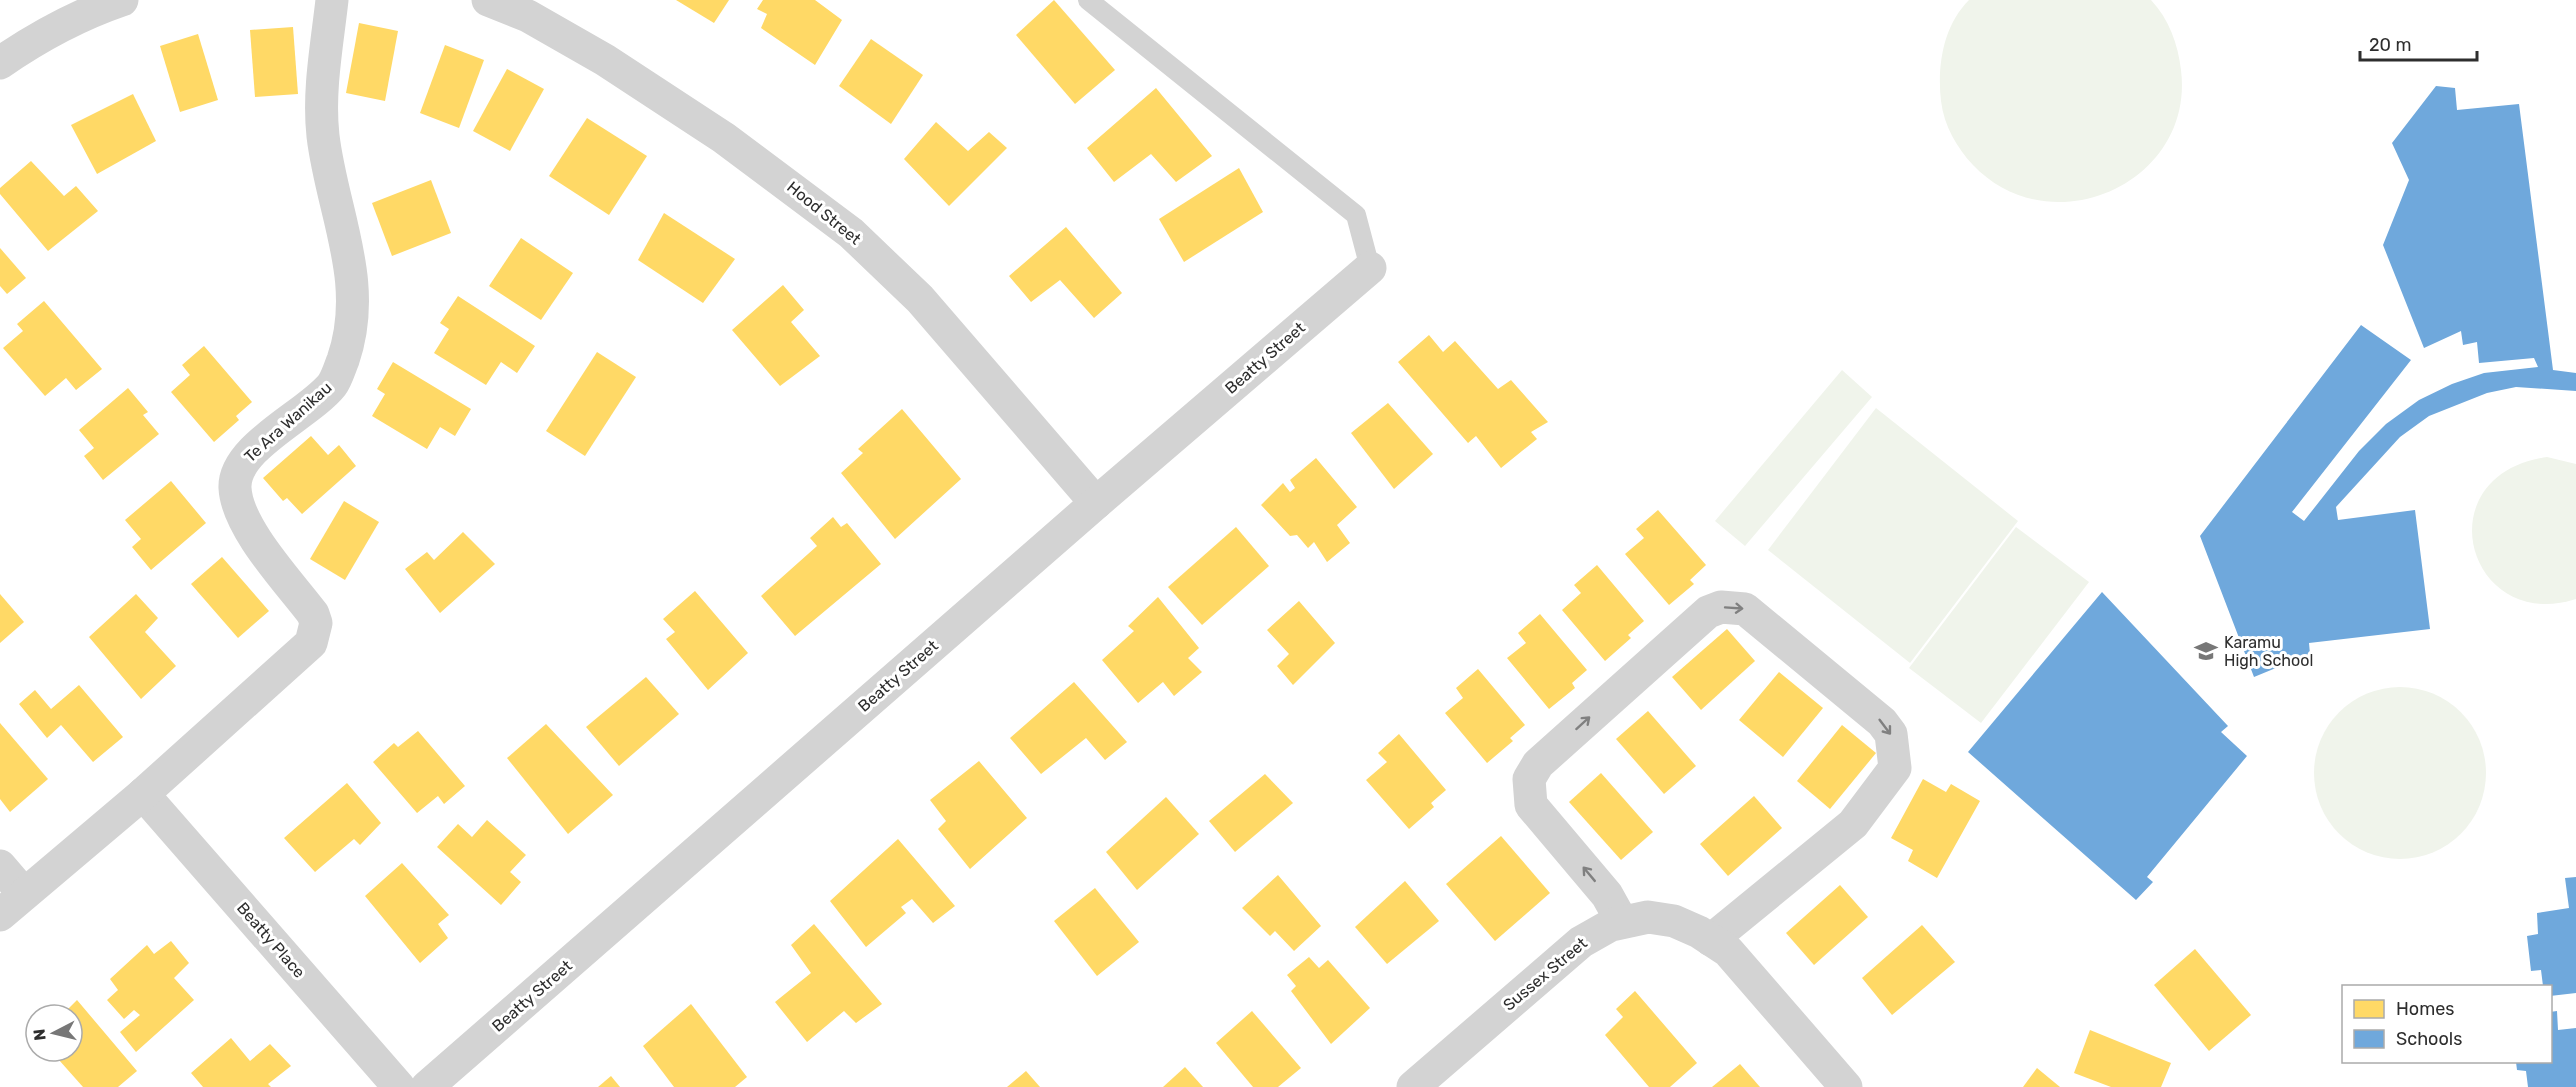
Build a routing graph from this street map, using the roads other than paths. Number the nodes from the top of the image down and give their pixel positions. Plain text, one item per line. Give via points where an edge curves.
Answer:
1 (122, 0) edge
2 (332, 0) edge
3 (488, 0) edge
4 (1088, 0) edge
5 (0, 63) edge
6 (1370, 268) joint
7 (1096, 503) junction
8 (143, 794) junction
9 (0, 866) edge
10 (12, 904) edge
11 (1622, 922) junction
12 (1711, 940) junction
13 (399, 1087) edge
14 (427, 1087) edge
15 (1413, 1087) edge
16 (1846, 1087) edge

1 - 5 street via 38,36
2 - 8 street, Te Ara Wanikau via 322,103 323,133 350,264 350,329 333,384 242,461 235,486 247,527 314,614 316,623 311,643
3 - 7 street, Hood Street via 528,16 605,60 724,138 851,233 920,299
4 - 6 lane via 1356,216
6 - 7 street, Beatty Street
7 - 14 street, Beatty Street
8 - 10 street
8 - 13 street, Beatty Place
9 - 10 street
11 - 12 street, Sussex Street via 1648,917 1674,921
11 -> 12 street via 1607,895 1531,805 1528,779 1538,764 1708,612 1721,607 1745,609 1882,722 1891,734 1895,768 1853,824
11 - 15 street, Sussex Street via 1581,942
12 - 16 street, Sussex Street via 1728,951

